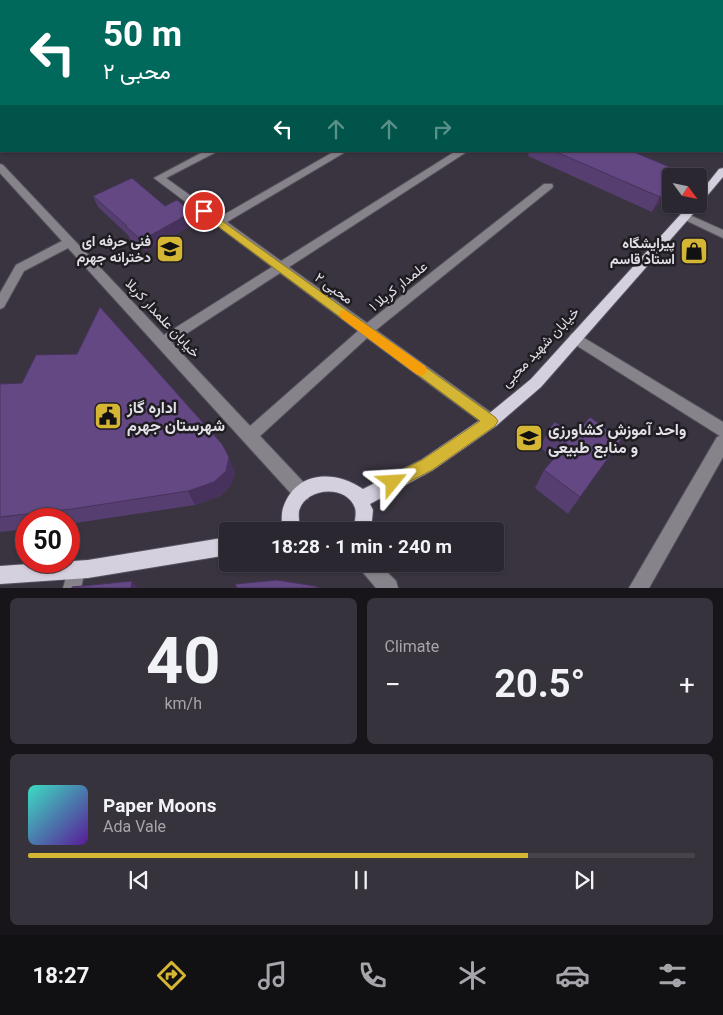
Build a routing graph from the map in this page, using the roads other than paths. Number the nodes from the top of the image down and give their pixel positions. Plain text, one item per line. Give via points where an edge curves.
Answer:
1 (211, 152) edge
2 (340, 152) edge
3 (461, 152) edge
4 (0, 167) edge
5 (723, 171) edge
6 (548, 186) dead end
7 (708, 189) edge
8 (688, 213) edge
9 (685, 216) junction
10 (219, 222) junction
11 (723, 234) edge
12 (70, 242) junction
13 (281, 268) junction
14 (0, 304) edge
15 (367, 330) junction
16 (576, 338) junction
17 (163, 342) junction
18 (491, 421) junction
19 (723, 430) edge
20 (250, 435) junction
21 (723, 442) edge
22 (302, 493) junction
23 (360, 500) junction
24 (291, 522) edge
25 (363, 522) edge
26 (219, 548) edge
27 (374, 572) edge
28 (0, 575) edge
29 (74, 579) edge
30 (389, 588) edge
31 (638, 588) edge

1 - 10 street, محبی ۲ via 159,178
2 - 10 street
3 - 13 street
4 - 12 street, خیابان علمدار کربلا
5 - 7 main road
6 - 15 street, علمدار کربلا ۱
8 - 9 main road, خیابان شهید محبی
9 - 11 street
9 - 16 main road, خیابان شهید محبی
10 - 13 street, محبی ۲
12 - 14 street via 20,268
12 - 17 street, خیابان علمدار کربلا
13 - 15 street, محبی ۲
13 - 17 street
15 - 18 street, محبی ۲
15 - 20 street, علمدار کربلا ۱
16 - 18 main road, خیابان شهید محبی via 536,383
16 - 19 street
17 - 20 street, خیابان علمدار کربلا
18 - 23 main road, خیابان شهید محبی via 427,465
20 - 22 street, خیابان علمدار کربلا
21 - 31 street
22 - 23 main road via 312,486 333,482 348,488
22 - 24 main road via 291,512
23 - 25 main road via 364,511
26 - 29 main road
27 - 30 street
28 - 29 main road

